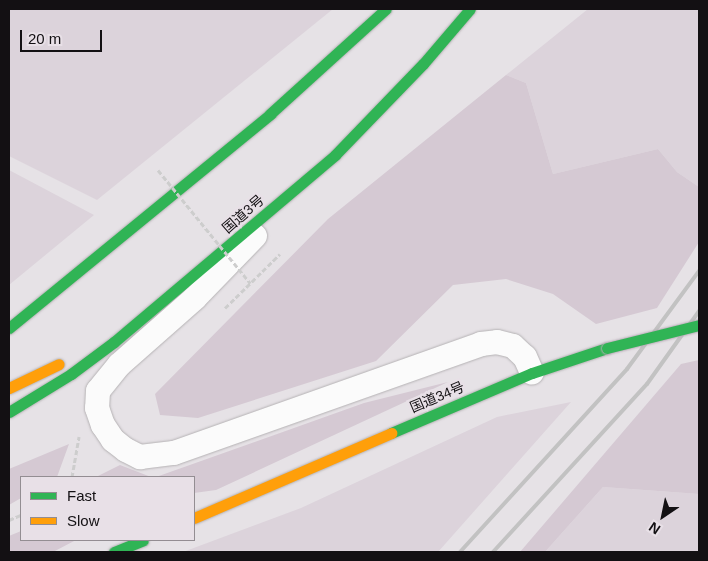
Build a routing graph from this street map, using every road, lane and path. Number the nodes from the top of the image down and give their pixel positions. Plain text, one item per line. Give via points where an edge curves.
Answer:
1 (386, 9) edge
2 (470, 9) edge
3 (335, 155) junction
4 (158, 170) dead end
5 (280, 254) dead end
6 (250, 283) junction
7 (168, 298) junction
8 (219, 313) dead end
9 (699, 325) edge
10 (9, 328) edge
11 (532, 373) junction
12 (9, 388) edge
13 (9, 412) edge
14 (80, 434) dead end
15 (72, 476) edge
16 (195, 518) edge
17 (141, 541) edge
18 (114, 552) edge

1 - 10 highway via 270,114
2 - 3 highway, 国道3号 via 423,64
3 - 7 highway, 国道3号
3 - 11 street via 195,298 107,377 98,391 97,408 113,440 140,457 174,453 481,344 497,342 513,346 525,357
4 - 6 path, bridge
5 - 6 path
6 - 8 path
7 - 12 highway via 86,351
7 - 13 highway, 国道3号 via 71,374
9 - 11 highway, 国道34号, bridge via 607,348
11 - 16 highway, 国道34号
14 - 15 path
17 - 18 highway

